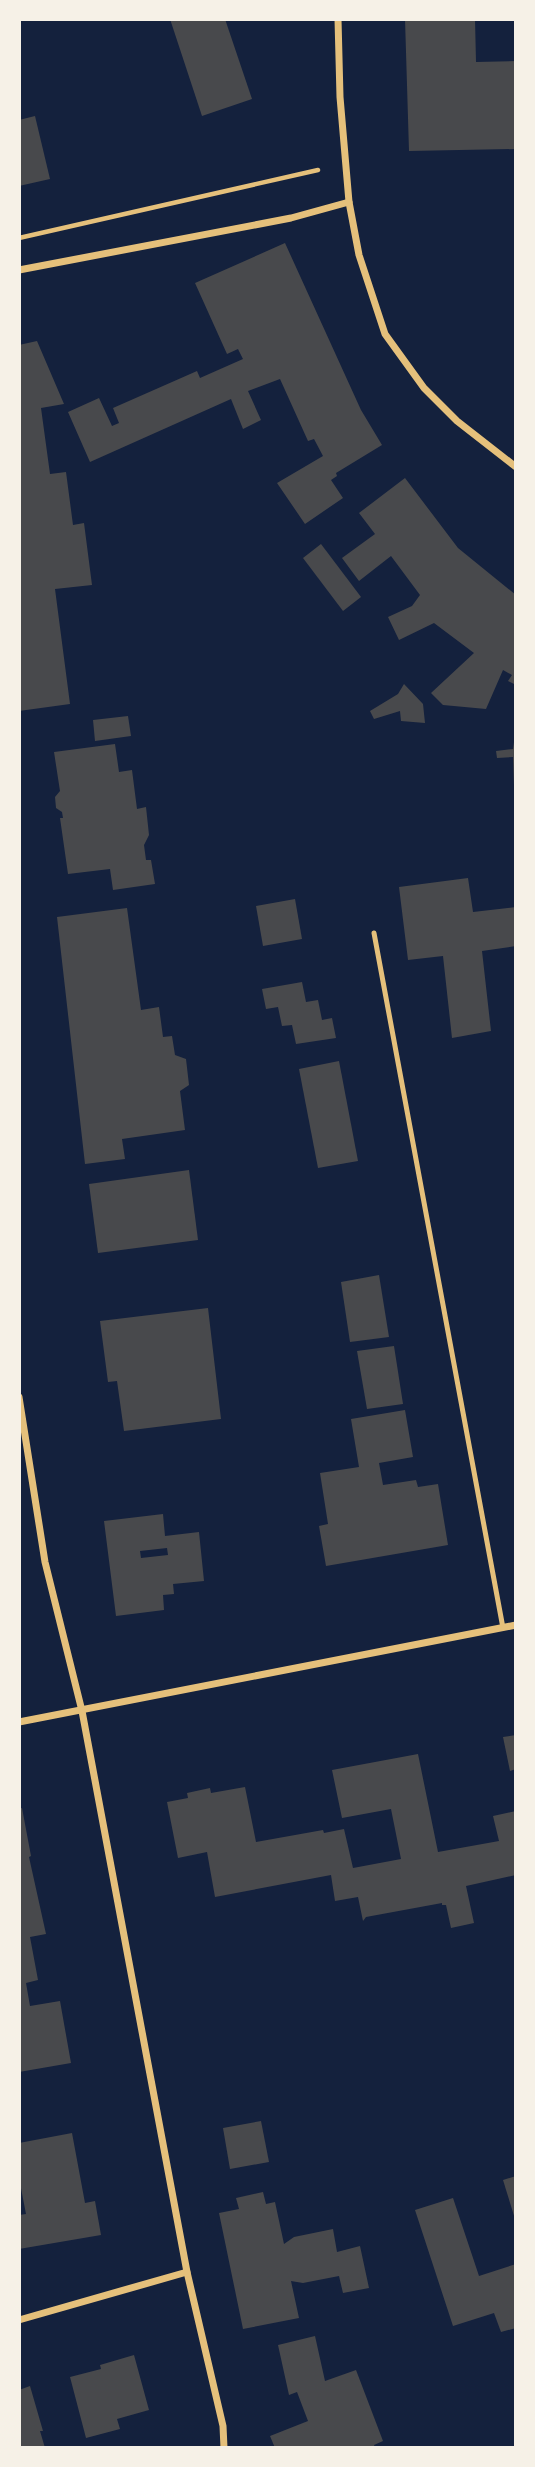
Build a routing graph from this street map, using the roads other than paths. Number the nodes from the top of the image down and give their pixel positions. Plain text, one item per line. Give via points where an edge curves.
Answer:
1 (338, 19) edge
2 (349, 202) junction
3 (19, 270) edge
4 (516, 467) edge
5 (374, 933) dead end
6 (19, 1397) edge
7 (516, 1625) edge
8 (503, 1628) junction
9 (82, 1711) junction
10 (19, 1722) edge
11 (187, 2272) junction
12 (19, 2320) edge
13 (224, 2448) edge

1 - 2 street
2 - 3 street via 291,218
2 - 4 street via 359,255 385,334 424,388 457,421
5 - 8 lane
6 - 9 street via 46,1562
7 - 8 street
8 - 9 street
9 - 10 street
9 - 11 street
11 - 12 street
11 - 13 street

